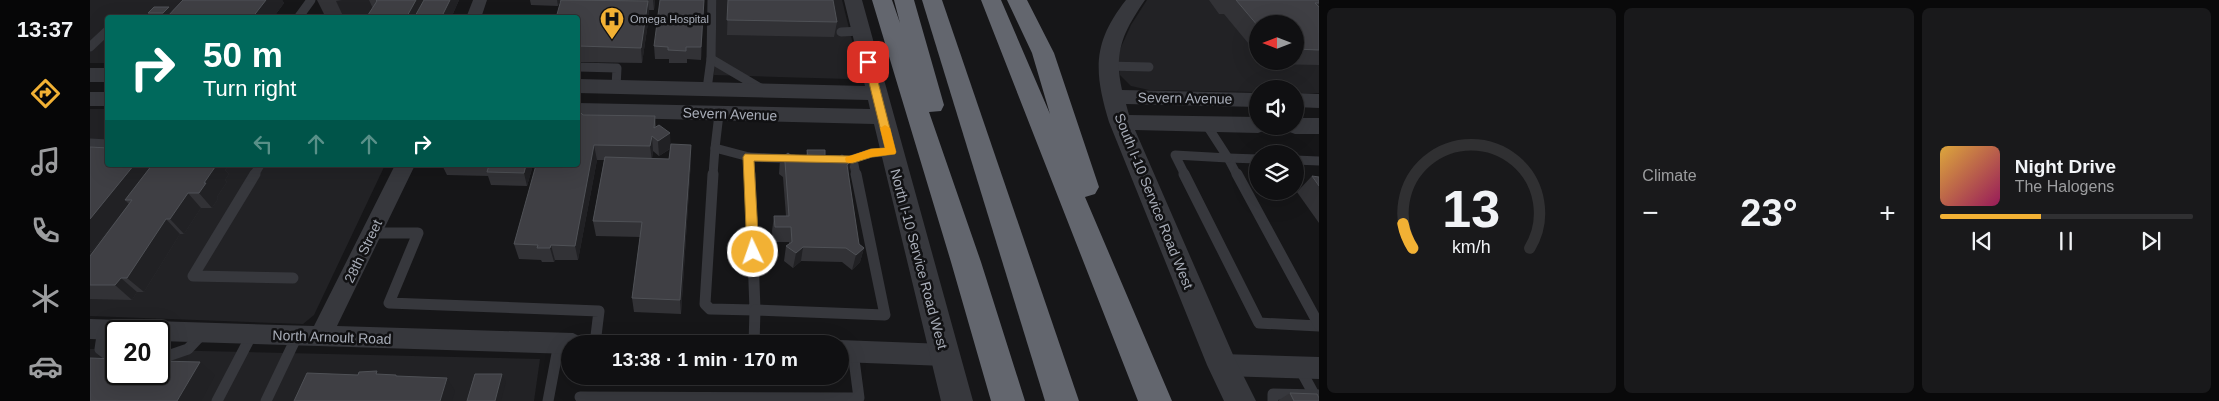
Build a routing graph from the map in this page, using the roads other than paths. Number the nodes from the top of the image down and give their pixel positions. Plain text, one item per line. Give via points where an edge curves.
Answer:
1 (311, 0) edge
2 (480, 0) edge
3 (712, 0) edge
4 (853, 0) edge
5 (882, 0) edge
6 (904, 0) edge
7 (932, 0) edge
8 (991, 0) edge
9 (1136, 0) edge
10 (1022, 6) edge
11 (300, 15) edge
12 (474, 15) edge
13 (105, 33) edge
14 (90, 47) edge
15 (711, 60) junction
16 (1107, 66) junction
17 (580, 67) edge
18 (1149, 67) dead end
19 (90, 75) edge
20 (105, 75) edge
21 (580, 86) edge
22 (616, 87) junction
23 (707, 89) junction
24 (774, 90) junction
25 (876, 92) junction
26 (1112, 97) junction
27 (90, 99) edge
28 (105, 100) edge
29 (1249, 100) edge
30 (1304, 100) edge
31 (1319, 101) edge
32 (580, 110) edge
33 (719, 114) junction
34 (787, 116) junction
35 (882, 118) junction
36 (1120, 122) junction
37 (1206, 124) junction
38 (1249, 125) edge
39 (1304, 126) edge
40 (1319, 126) edge
41 (90, 143) edge
42 (105, 144) edge
43 (715, 148) junction
44 (891, 152) junction
45 (749, 157) junction
46 (1228, 158) junction
47 (1249, 159) edge
48 (809, 160) edge
49 (1304, 160) edge
50 (1319, 161) edge
51 (259, 167) edge
52 (405, 167) edge
53 (372, 233) junction
54 (292, 278) dead end
55 (755, 310) junction
56 (1319, 325) edge
57 (96, 329) edge
58 (204, 332) junction
59 (252, 334) junction
60 (596, 335) edge
61 (754, 335) edge
62 (297, 336) junction
63 (321, 336) junction
64 (561, 344) edge
65 (849, 352) edge
66 (105, 353) edge
67 (945, 355) junction
68 (170, 356) edge
69 (1138, 358) junction
70 (561, 360) edge
71 (849, 363) edge
72 (1222, 365) junction
73 (1309, 367) edge
74 (580, 397) dead end
75 (1317, 397) edge
76 (217, 401) edge
77 (266, 401) edge
78 (548, 401) edge
79 (956, 401) edge
80 (1008, 401) edge
81 (1022, 401) edge
82 (1062, 401) edge
83 (1155, 401) edge
84 (1240, 401) edge
85 (1273, 401) edge

1 - 11 lane
2 - 12 street
3 - 15 lane
4 - 25 street, North I-10 Service Road West via 851,32
5 - 80 highway
6 - 81 highway via 941,140
7 - 82 highway
8 - 69 highway
9 - 16 street, South I-10 Service Road West via 1126,11 1110,41
10 - 69 highway via 1043,53
13 - 14 lane
15 - 23 lane
15 - 24 lane
16 - 18 lane
16 - 26 street, South I-10 Service Road West
17 - 22 lane via 617,68
19 - 20 street
21 - 22 street, Severn Avenue
22 - 23 street, Severn Avenue
23 - 24 street, Severn Avenue
24 - 25 street, Severn Avenue
24 - 34 street
25 - 35 street, North I-10 Service Road West
26 - 29 street, Severn Avenue
26 - 36 street, South I-10 Service Road West
27 - 28 street
30 - 31 street
32 - 33 street, Severn Avenue
33 - 34 street, Severn Avenue
33 - 43 lane
34 - 35 street, Severn Avenue
35 - 44 street, North I-10 Service Road West
36 - 37 street, Severn Avenue
36 - 72 street, South I-10 Service Road West
37 - 38 street, Severn Avenue
37 - 46 lane
39 - 40 street
41 - 42 lane
43 - 45 lane
43 - 55 lane via 706,304 710,309
44 - 55 lane via 848,159 885,315
44 - 67 street, North I-10 Service Road West
45 - 48 lane
45 - 55 lane
46 - 47 lane
46 - 56 lane
46 - 56 lane via 1175,155 1259,323
49 - 50 lane
51 - 54 lane via 193,276
52 - 53 street, 28th Street
53 - 60 lane via 418,233 389,303 599,312
53 - 63 street, 28th Street
55 - 61 lane
57 - 58 street, North Arnoult Road
57 - 66 lane via 100,349
58 - 59 street, North Arnoult Road
58 - 68 lane via 188,349
59 - 62 street, North Arnoult Road
59 - 76 lane
62 - 63 street, North Arnoult Road
62 - 77 lane
63 - 64 street, North Arnoult Road
65 - 67 street
67 - 79 street, North I-10 Service Road West
69 - 83 highway
70 - 78 lane
71 - 74 lane via 859,398
72 - 73 street
72 - 84 street, South I-10 Service Road West
73 - 75 lane
75 - 85 lane via 1273,394

